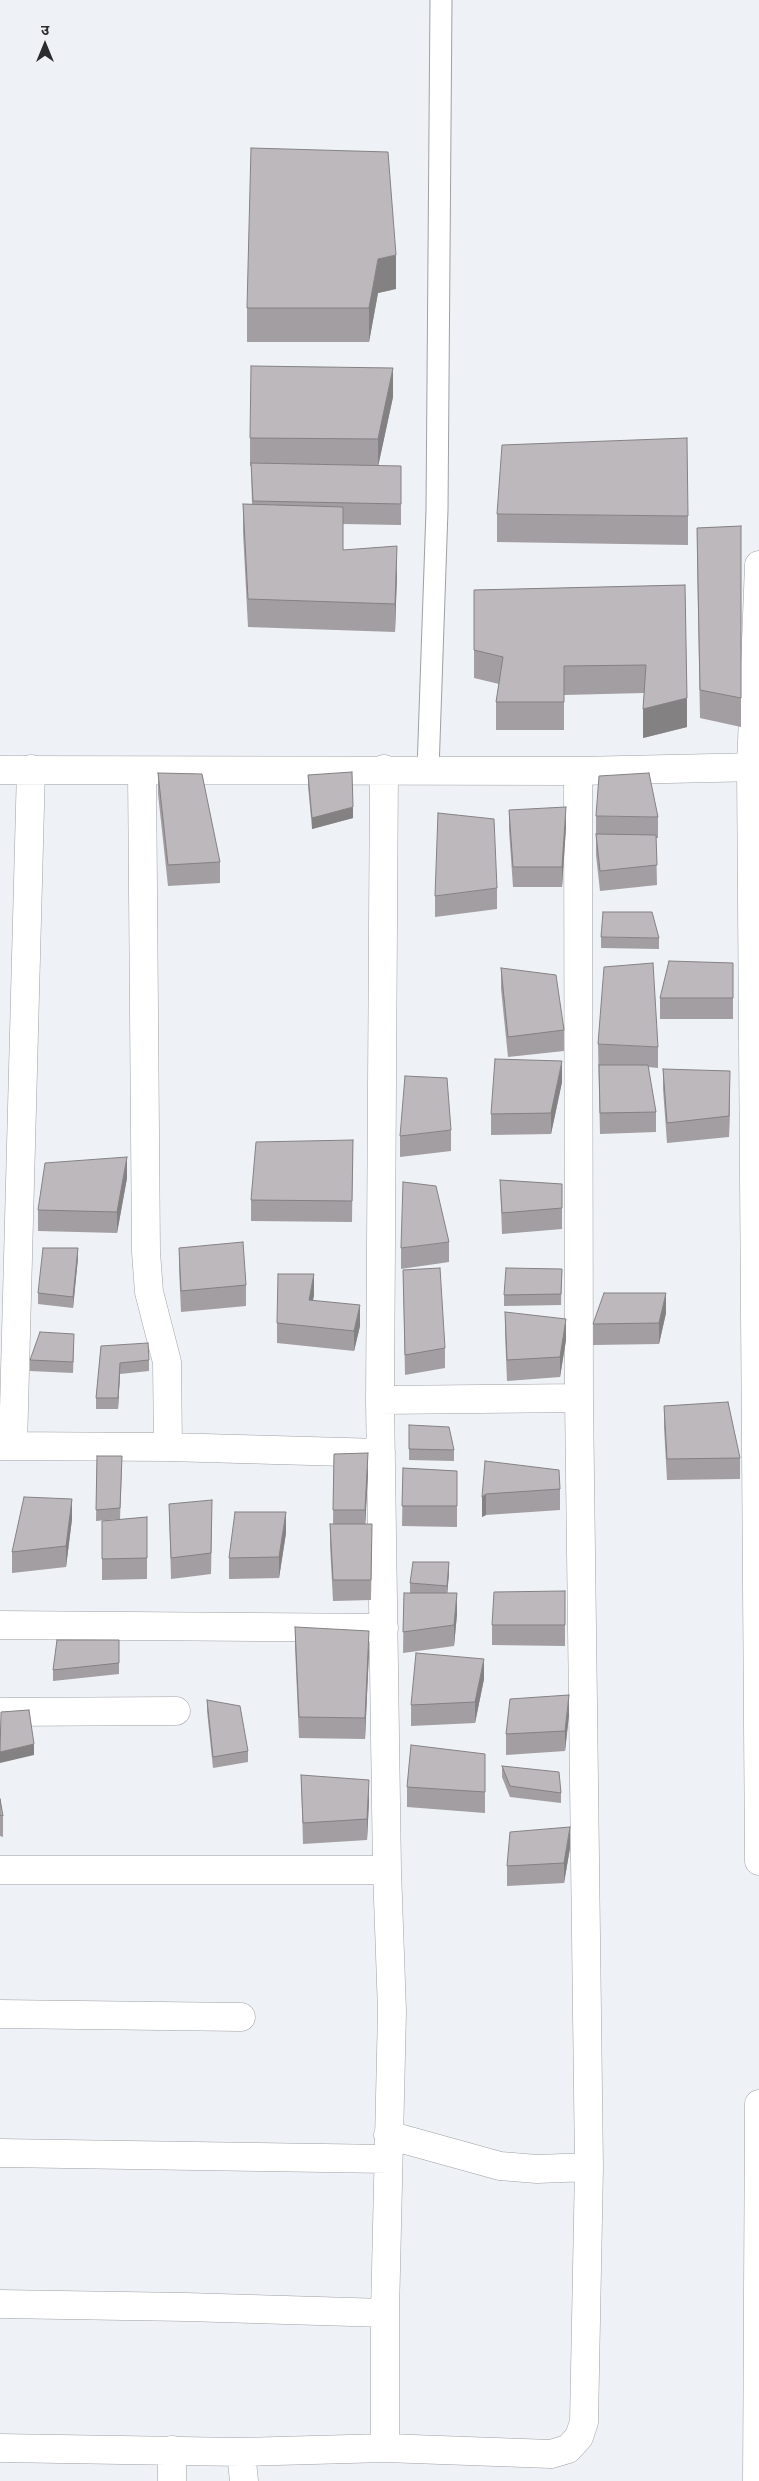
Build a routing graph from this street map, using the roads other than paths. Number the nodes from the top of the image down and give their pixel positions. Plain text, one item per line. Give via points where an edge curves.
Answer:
1 (441, 0) edge
2 (759, 565) edge
3 (755, 767) edge
4 (31, 769) junction
5 (384, 769) junction
6 (0, 770) edge
7 (428, 770) junction
8 (142, 771) junction
9 (578, 771) junction
10 (579, 1398) junction
11 (380, 1400) junction
12 (7, 1446) edge
13 (168, 1447) junction
14 (381, 1453) junction
15 (0, 1625) edge
16 (384, 1628) junction
17 (176, 1711) dead end
18 (0, 1712) edge
19 (759, 1861) edge
20 (0, 1870) edge
21 (387, 1870) junction
22 (0, 2014) edge
23 (241, 2016) dead end
24 (759, 2104) edge
25 (388, 2147) junction
26 (0, 2153) edge
27 (589, 2167) junction
28 (0, 2304) edge
29 (386, 2313) junction
30 (0, 2448) edge
31 (386, 2448) junction
32 (172, 2450) junction
33 (241, 2452) junction
34 (172, 2481) edge
35 (244, 2481) edge
36 (757, 2481) edge

1 - 7 lane via 437,510
2 - 3 street
3 - 9 street
3 - 19 street
4 - 6 street
4 - 8 street
4 - 12 street
5 - 7 street
5 - 8 street
5 - 11 street
7 - 9 street
8 - 13 street via 146,1252 149,1292 167,1362
9 - 10 street
10 - 11 street
10 - 27 street
11 - 14 street
12 - 13 street
13 - 14 street
14 - 16 street
15 - 16 street
16 - 21 street
17 - 18 street
20 - 21 street
21 - 25 street via 392,2011
22 - 23 street
24 - 36 street
25 - 26 street
25 - 27 street via 500,2166 536,2169
25 - 29 street
27 - 31 street via 584,2422 579,2437 568,2449 551,2454
28 - 29 street
29 - 31 street
30 - 32 street
31 - 33 street
32 - 33 street
32 - 34 street
33 - 35 street

